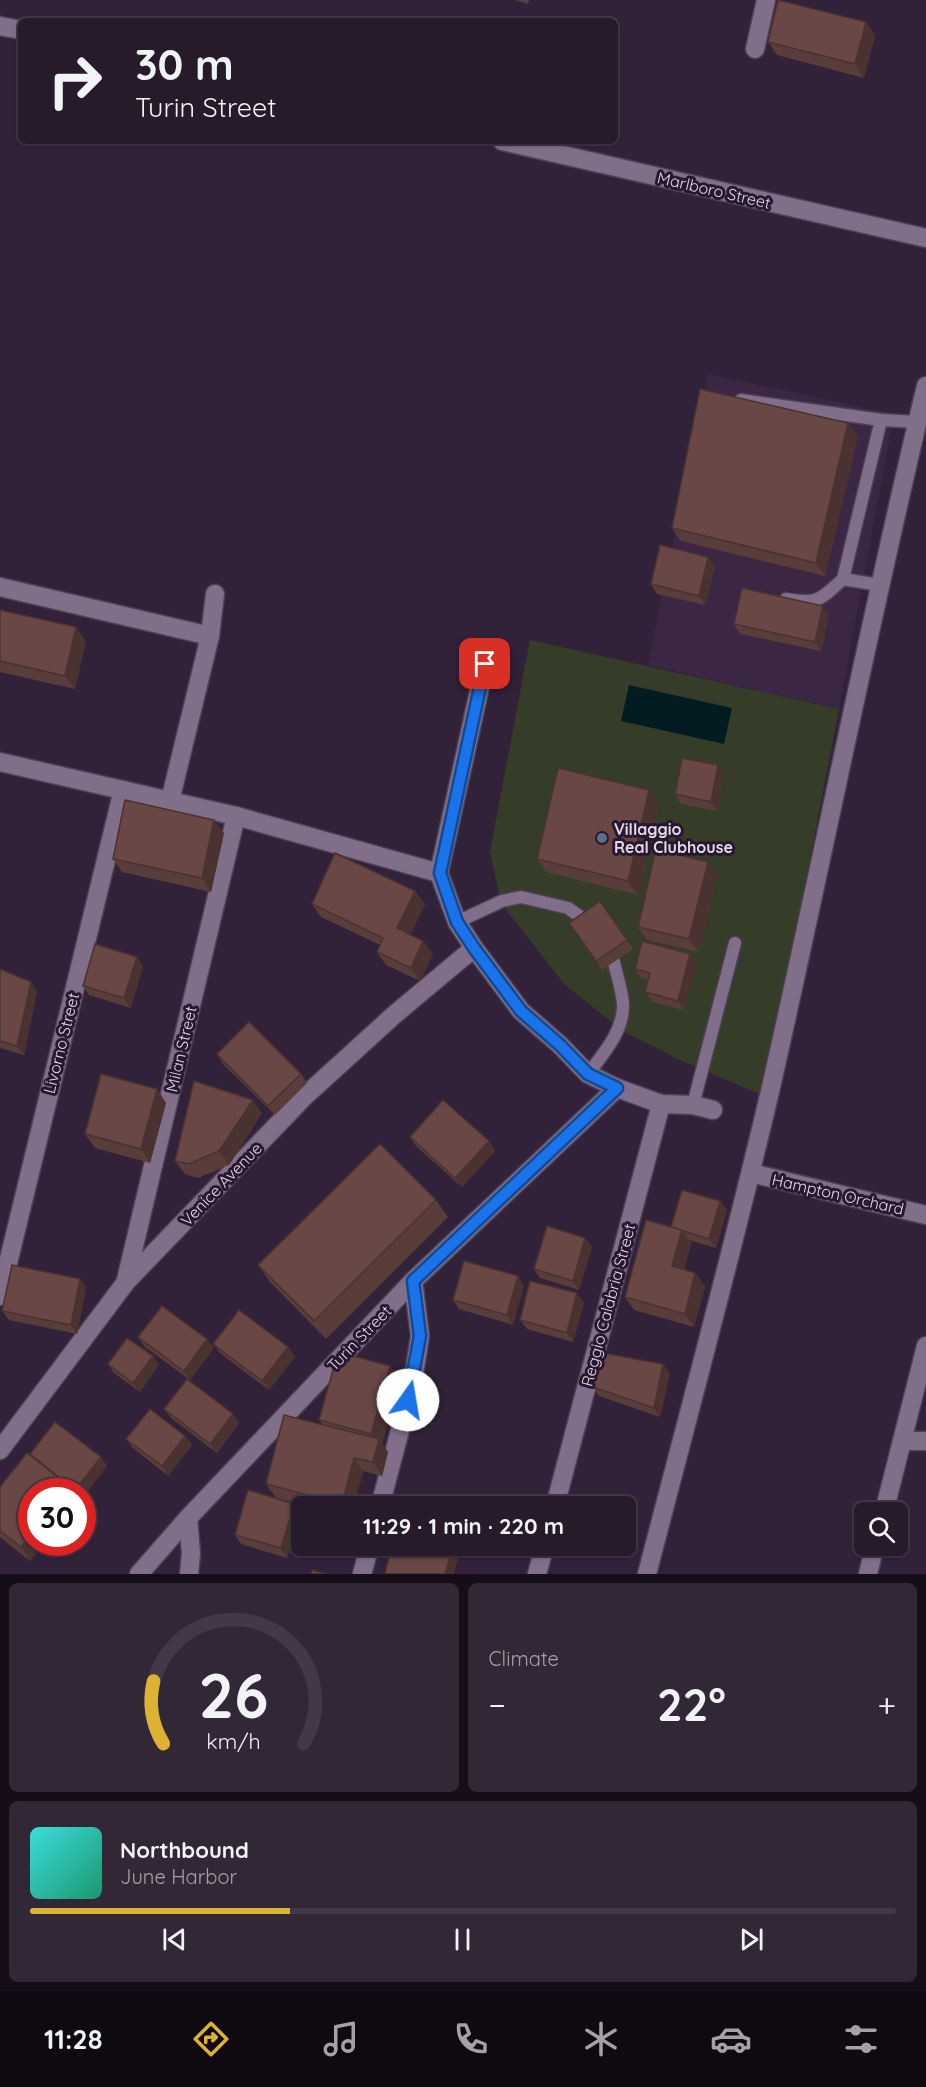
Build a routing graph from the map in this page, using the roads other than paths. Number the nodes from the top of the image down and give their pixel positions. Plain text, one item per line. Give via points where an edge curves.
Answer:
1 (766, 0) edge
2 (0, 26) edge
3 (18, 29) edge
4 (755, 49) dead end
5 (515, 144) edge
6 (926, 238) edge
7 (926, 386) edge
8 (725, 398) edge
9 (881, 420) junction
10 (922, 423) edge
11 (843, 579) junction
12 (879, 585) junction
13 (0, 587) edge
14 (215, 594) dead end
15 (770, 595) edge
16 (210, 636) junction
17 (485, 664) dead end
18 (0, 762) edge
19 (123, 790) junction
20 (170, 801) junction
21 (236, 816) junction
22 (440, 873) junction
23 (457, 922) junction
24 (589, 923) edge
25 (735, 944) dead end
26 (474, 948) junction
27 (614, 962) edge
28 (588, 1074) junction
29 (617, 1088) junction
30 (661, 1104) junction
31 (693, 1105) junction
32 (713, 1110) dead end
33 (751, 1173) junction
34 (926, 1215) edge
35 (413, 1281) junction
36 (126, 1282) junction
37 (0, 1296) edge
38 (926, 1346) edge
39 (903, 1441) junction
40 (926, 1441) edge
41 (0, 1450) edge
42 (383, 1496) edge
43 (558, 1496) edge
44 (887, 1502) edge
45 (188, 1518) junction
46 (367, 1556) edge
47 (542, 1556) edge
48 (872, 1556) edge
49 (140, 1574) edge
50 (189, 1574) edge
51 (362, 1574) edge
52 (537, 1574) edge
53 (647, 1574) edge
54 (868, 1574) edge

1 - 4 street
2 - 3 street
5 - 6 street, Marlboro Street
7 - 10 street
8 - 9 lane
9 - 10 lane
9 - 11 lane
10 - 12 street
11 - 12 lane
11 - 15 lane via 821,599 800,602
12 - 33 street via 843,765
13 - 16 street
14 - 16 street
16 - 20 street
17 - 22 street
18 - 19 street
19 - 20 street
19 - 37 street, Livorno Street
20 - 21 street
21 - 22 street
21 - 36 street, Milan Street
22 - 23 street
23 - 24 lane via 502,901 521,897 568,908
23 - 26 street
25 - 31 lane
26 - 28 street via 521,1011
26 - 36 street, Venice Avenue via 305,1096
27 - 28 lane via 623,1004 620,1023 611,1043
28 - 29 street
29 - 30 street
29 - 35 street, Turin Street
30 - 31 street
30 - 43 street, Reggio Calabria Street
31 - 32 street
33 - 34 street, Hampton Orchard
33 - 53 street
35 - 42 street via 420,1336 413,1381
35 - 45 street, Turin Street
36 - 41 street, Venice Avenue
38 - 39 street
39 - 40 street
39 - 44 street
45 - 49 street, Turin Street
45 - 50 street
46 - 51 street
47 - 52 street
48 - 54 street

